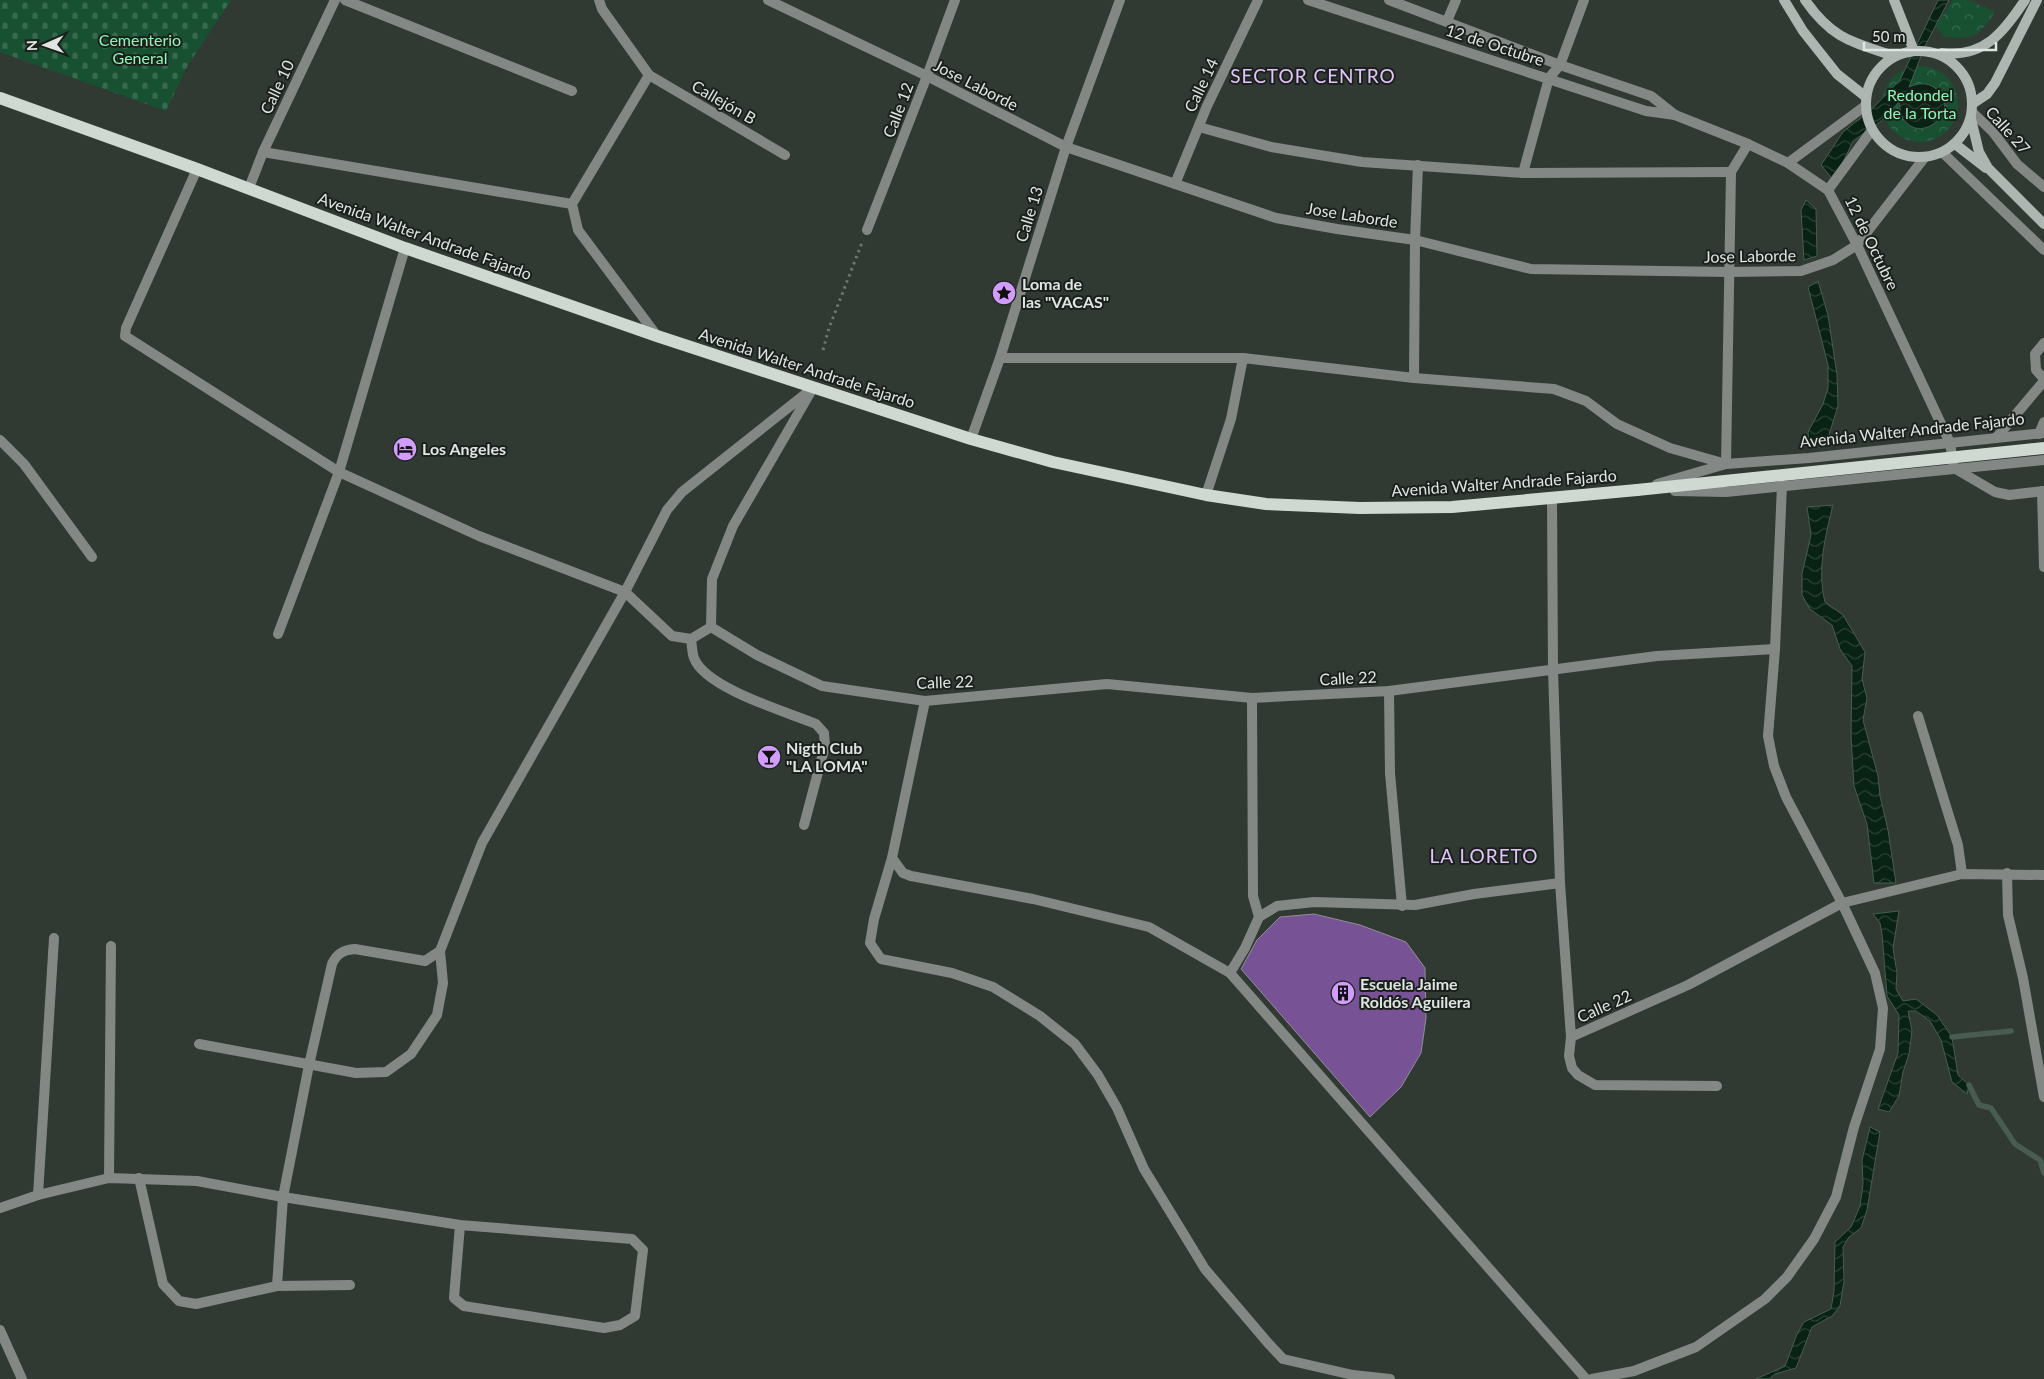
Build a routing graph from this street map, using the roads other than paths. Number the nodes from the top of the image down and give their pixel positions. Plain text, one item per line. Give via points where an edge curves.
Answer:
1 (335, 0) edge
2 (345, 0) edge
3 (598, 0) edge
4 (768, 0) edge
5 (955, 0) edge
6 (1120, 0) edge
7 (1258, 0) edge
8 (1308, 0) edge
9 (1389, 0) edge
10 (1456, 0) edge
11 (1584, 0) edge
12 (1784, 0) edge
13 (1805, 0) edge
14 (1894, 0) edge
15 (2026, 0) edge
16 (2037, 0) edge
17 (1447, 21) junction
18 (1914, 50) junction
19 (1933, 52) junction
20 (1894, 56) junction
21 (1560, 65) junction
22 (649, 75) junction
23 (927, 76) junction
24 (1548, 78) junction
25 (572, 91) dead end
26 (0, 98) edge
27 (1866, 101) junction
28 (1972, 112) junction
29 (1675, 115) junction
30 (1199, 127) junction
31 (1872, 130) junction
32 (1748, 144) junction
33 (1955, 144) junction
34 (1066, 147) junction
35 (263, 152) junction
36 (1942, 152) junction
37 (785, 155) dead end
38 (1926, 157) junction
39 (1788, 163) junction
40 (1418, 165) junction
41 (197, 168) junction
42 (1523, 172) junction
43 (1731, 172) junction
44 (1995, 174) junction
45 (1175, 184) junction
46 (2044, 187) edge
47 (249, 188) junction
48 (1828, 190) junction
49 (572, 204) junction
50 (2044, 224) edge
51 (867, 230) road end
52 (1415, 240) junction
53 (1857, 245) junction
54 (405, 248) junction
55 (2044, 250) edge
56 (1729, 272) junction
57 (658, 336) junction
58 (2044, 343) edge
59 (1000, 358) junction
60 (1244, 358) junction
61 (1414, 378) junction
62 (2044, 380) edge
63 (813, 388) junction
64 (2044, 422) edge
65 (2041, 434) edge
66 (1996, 438) junction
67 (971, 439) junction
68 (0, 440) edge
69 (1950, 442) junction
70 (2044, 448) edge
71 (2044, 460) edge
72 (1726, 464) junction
73 (1954, 468) junction
74 (339, 472) junction
75 (1782, 485) junction
76 (1637, 490) junction
77 (2043, 491) edge
78 (1206, 494) junction
79 (1552, 498) junction
80 (2043, 523) edge
81 (92, 557) dead end
82 (2044, 567) edge
83 (625, 592) junction
84 (711, 627) junction
85 (278, 634) dead end
86 (691, 639) junction
87 (1775, 649) junction
88 (1553, 670) junction
89 (1389, 691) junction
90 (1252, 698) junction
91 (925, 700) junction
92 (1918, 716) dead end
93 (804, 825) dead end
94 (892, 858) junction
95 (2007, 873) junction
96 (1962, 874) junction
97 (2044, 875) edge
98 (1560, 883) junction
99 (1842, 903) junction
100 (1402, 906) junction
101 (1260, 917) junction
102 (54, 938) dead end
103 (111, 946) dead end
104 (440, 951) junction
105 (1230, 973) junction
106 (1571, 1037) junction
107 (199, 1044) dead end
108 (309, 1065) junction
109 (1717, 1086) dead end
110 (2044, 1098) edge
111 (109, 1178) junction
112 (139, 1178) junction
113 (38, 1194) junction
114 (283, 1197) junction
115 (0, 1208) edge
116 (460, 1224) junction
117 (350, 1285) dead end
118 (277, 1286) junction
119 (0, 1330) edge
120 (22, 1379) edge
121 (1390, 1379) edge
122 (1586, 1379) edge
123 (1592, 1379) edge

1 - 35 street, Calle 10
2 - 25 street
3 - 22 street
4 - 23 street, Jose Laborde
5 - 23 street, Calle 12
6 - 34 street, Calle 13
7 - 30 street, Calle 14
8 - 24 street, 12 de Octubre
9 - 17 street, 12 de Octubre
10 - 17 street
11 - 21 street
12 - 27 main road via 1803,31 1837,74
13 - 20 main road via 1816,17 1844,38
14 - 18 main road
15 - 19 main road via 1996,38 1983,47 1954,54
16 - 28 main road via 1996,83
17 - 21 street, 12 de Octubre
18 - 19 main road
18 - 20 main road
19 - 28 main road via 1949,59 1961,71 1970,87
20 - 27 main road via 1871,80
21 - 24 street
21 - 29 street, 12 de Octubre via 1651,96
22 - 37 street, Callejón B
22 - 49 street
23 - 34 street, Jose Laborde
23 - 51 street, Calle 12
24 - 29 street, 12 de Octubre via 1646,111
24 - 42 street
26 - 41 main road, Avenida Walter Andrade Fajardo
27 - 31 main road
27 - 39 street
28 - 33 main road via 1965,132
28 - 44 main road via 1979,152
28 - 46 street, Calle 27 via 1993,132 2017,164
29 - 32 street, 12 de Octubre
30 - 40 street via 1271,147 1362,162
30 - 45 street, Calle 14
31 - 38 main road via 1894,151 1908,157
31 - 48 street
32 - 39 street, 12 de Octubre
32 - 43 street
33 - 36 main road
33 - 44 main road
34 - 45 street, Jose Laborde
34 - 59 street, Calle 13
35 - 47 street, Calle 10
35 - 49 street
36 - 38 main road
36 - 55 street
38 - 53 street, Jose Laborde
39 - 48 street, 12 de Octubre
40 - 42 street
40 - 52 street
41 - 47 main road, Avenida Walter Andrade Fajardo
41 - 74 street via 124,336
42 - 43 street
43 - 56 street
44 - 50 main road
45 - 52 street, Jose Laborde via 1276,218
47 - 54 main road, Avenida Walter Andrade Fajardo
48 - 53 street, 12 de Octubre
49 - 57 street via 578,230
52 - 56 street, Jose Laborde via 1531,269
52 - 61 street
53 - 56 street, Jose Laborde via 1833,260 1801,271
53 - 69 street, 12 de Octubre
54 - 57 main road, Avenida Walter Andrade Fajardo
54 - 74 street
56 - 72 street
57 - 63 main road, Avenida Walter Andrade Fajardo
58 - 62 street via 2035,354 2036,370
59 - 60 street
59 - 67 street, Calle 13
60 - 61 street
60 - 78 street via 1232,418
61 - 72 street via 1554,389 1586,401 1617,424 1670,448
62 - 66 street
63 - 67 main road, Avenida Walter Andrade Fajardo
63 - 83 street via 682,492 667,510
63 - 84 street via 733,526 712,579
64 - 65 street
65 - 66 street, Avenida Walter Andrade Fajardo
66 - 69 street, Avenida Walter Andrade Fajardo
67 - 78 main road, Avenida Walter Andrade Fajardo via 1053,462
68 - 81 street via 24,464
69 - 72 street, Avenida Walter Andrade Fajardo
69 - 73 street, 12 de Octubre
70 - 76 main road, Avenida Walter Andrade Fajardo, bridge
71 - 73 street, Avenida Walter Andrade Fajardo
72 - 76 street, Avenida Walter Andrade Fajardo
73 - 75 street, Avenida Walter Andrade Fajardo
73 - 77 street via 1995,492 2009,495
74 - 83 street via 479,536
74 - 85 street
75 - 76 street, Avenida Walter Andrade Fajardo via 1726,492
75 - 87 street
76 - 79 main road, Avenida Walter Andrade Fajardo
77 - 80 street
78 - 79 main road, Avenida Walter Andrade Fajardo via 1266,504 1360,508 1452,507
79 - 88 street, Calle 22
80 - 82 street
83 - 86 street via 672,636
83 - 104 street via 482,843
84 - 86 street
84 - 91 street, Calle 22 via 757,655 822,686
86 - 93 street via 694,660 707,674 736,693 816,724 824,733 825,746
87 - 88 street via 1657,656
87 - 99 street via 1768,736 1774,766 1786,797
88 - 89 street, Calle 22
88 - 98 street, Calle 22
89 - 90 street, Calle 22
89 - 100 street via 1390,773
90 - 91 street, Calle 22 via 1107,684
90 - 101 street via 1253,896
91 - 94 street
92 - 96 street via 1958,845
94 - 105 street via 903,873 912,876 1033,898 1149,927
94 - 121 street via 870,943 880,959 952,973 993,987 1040,1016 1075,1044 1098,1075 1117,1108 1144,1169 1205,1269 1283,1359 1353,1375
95 - 96 street, Calle 22
95 - 97 street, Calle 22
95 - 110 street via 2008,915 2023,978
96 - 99 street, Calle 22
98 - 100 street
98 - 106 street, Calle 22
99 - 106 street, Calle 22 via 1688,985
99 - 123 street via 1875,973 1883,1008 1880,1050 1854,1127 1836,1198 1814,1239 1787,1277 1766,1299 1696,1347 1634,1371
100 - 101 street via 1314,902 1277,906
101 - 105 street
102 - 113 street
103 - 111 street
104 - 108 street via 443,983 437,1015 411,1054 386,1072 356,1073
104 - 108 street via 425,961 355,949 345,950 335,957
105 - 122 street
106 - 109 street via 1572,1068 1595,1085
107 - 108 street
108 - 114 street
111 - 112 street
111 - 113 street
112 - 114 street via 197,1181
112 - 118 street via 163,1284 179,1301 196,1304
113 - 115 street
114 - 116 street
114 - 118 street
116 - 116 street via 632,1239 643,1250 635,1316 620,1325 604,1328 464,1306 454,1298
117 - 118 street
119 - 120 street

